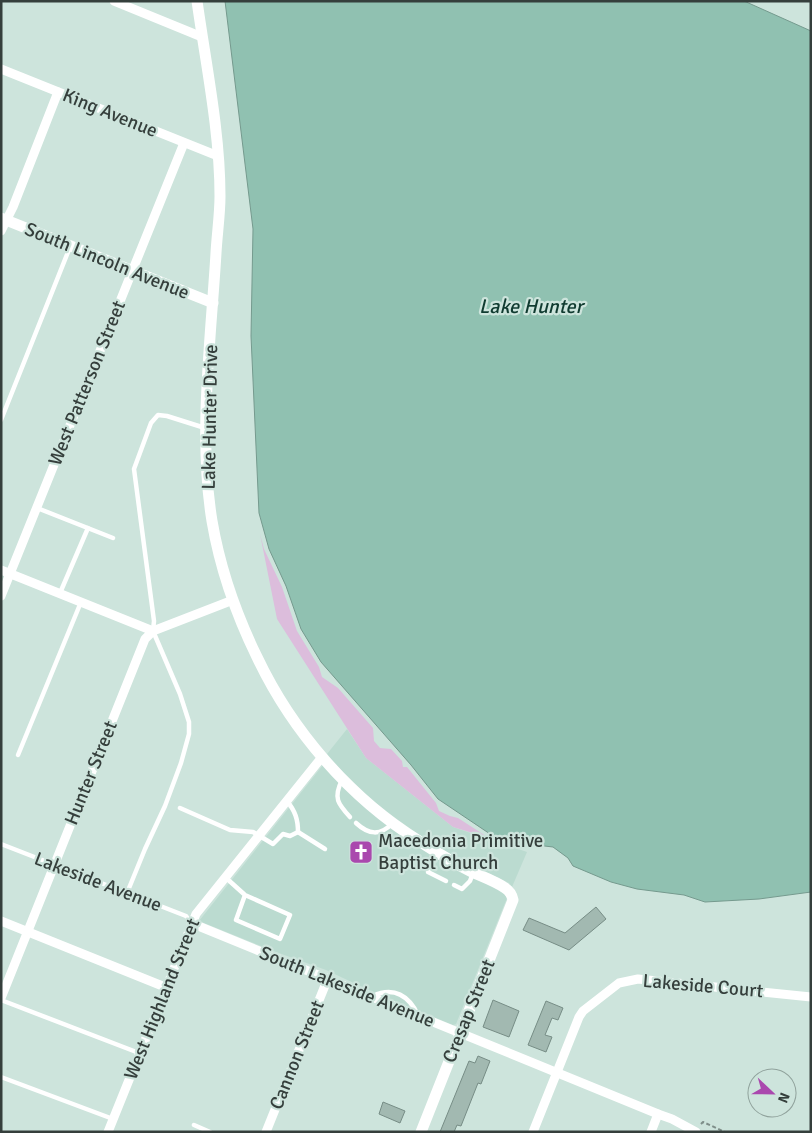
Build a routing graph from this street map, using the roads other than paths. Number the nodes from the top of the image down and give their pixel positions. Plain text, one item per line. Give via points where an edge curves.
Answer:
1 (114, 1) edge
2 (197, 1) edge
3 (202, 37) junction
4 (1, 69) edge
5 (58, 92) junction
6 (184, 142) junction
7 (218, 156) junction
8 (3, 223) edge
9 (70, 246) junction
10 (133, 271) junction
11 (213, 303) junction
12 (1, 420) edge
13 (206, 428) junction
14 (37, 508) junction
15 (88, 528) junction
16 (113, 538) dead end
17 (1, 570) edge
18 (10, 574) junction
19 (60, 593) junction
20 (1, 596) edge
21 (233, 600) junction
22 (81, 602) junction
23 (153, 631) junction
24 (18, 755) dead end
25 (322, 757) junction
26 (343, 779) junction
27 (286, 801) junction
28 (180, 808) dead end
29 (350, 817) dead end
30 (356, 823) dead end
31 (393, 823) junction
32 (298, 832) junction
33 (259, 835) junction
34 (1, 844) edge
35 (325, 849) dead end
36 (435, 851) junction
37 (54, 865) junction
38 (473, 872) junction
39 (225, 877) junction
40 (446, 881) dead end
41 (454, 885) dead end
42 (508, 890) joint
43 (127, 894) junction
44 (245, 895) junction
45 (1, 921) edge
46 (191, 923) junction
47 (28, 932) junction
48 (328, 978) junction
49 (166, 987) junction
50 (371, 997) junction
51 (811, 997) edge
52 (1, 999) edge
53 (419, 1016) junction
54 (460, 1034) junction
55 (139, 1053) junction
56 (556, 1072) junction
57 (1, 1077) edge
58 (658, 1114) junction
59 (113, 1119) junction
60 (194, 1125) dead end
61 (695, 1131) edge
62 (108, 1132) edge
63 (210, 1132) edge
64 (266, 1132) edge
65 (421, 1132) edge
66 (533, 1132) edge
67 (650, 1132) edge

1 - 3 street
2 - 3 street, Lake Hunter Drive
3 - 7 street, Lake Hunter Drive
4 - 5 street, King Avenue
5 - 6 street, King Avenue
5 - 8 street
6 - 7 street, King Avenue
6 - 10 street, West Patterson Street
7 - 11 street, Lake Hunter Drive via 220,198
8 - 9 street, South Lincoln Avenue
9 - 10 street, South Lincoln Avenue
9 - 12 lane
10 - 11 street, South Lincoln Avenue
10 - 14 street, West Patterson Street
11 - 13 street, Lake Hunter Drive
13 - 21 street, Lake Hunter Drive via 212,520
13 - 23 lane via 158,415 151,423 135,462 134,478
14 - 15 lane
14 - 18 street, West Patterson Street
15 - 16 lane
15 - 19 lane
17 - 18 street
18 - 19 street
18 - 20 street, West Patterson Street
19 - 22 street
21 - 23 street
21 - 25 street, Lake Hunter Drive via 258,660 282,703
22 - 23 street
22 - 24 lane
23 - 37 street, Hunter Street via 146,639
23 - 43 lane via 180,694 189,722 189,734 168,798
25 - 26 street, Lake Hunter Drive
25 - 27 street, West Highland Street
26 - 29 lane via 338,788 338,801
26 - 31 street, Lake Hunter Drive
27 - 32 lane via 293,808
27 - 33 street, West Highland Street
28 - 33 lane via 230,830 249,830
30 - 31 lane via 372,833 382,832
31 - 36 street, Lake Hunter Drive
32 - 33 lane via 290,836 283,834 273,844
32 - 35 lane
33 - 39 street, West Highland Street
34 - 37 lane, Lakeside Avenue
36 - 38 street, Lake Hunter Drive
36 - 40 lane via 428,872
37 - 43 lane, Lakeside Avenue
37 - 47 street, Hunter Street
38 - 41 lane via 462,889
38 - 42 street, Lake Hunter Drive
39 - 44 lane
39 - 46 street, West Highland Street
42 - 54 street, Cresap Street via 512,904
43 - 46 lane, Lakeside Avenue via 186,916
44 - 44 lane via 290,915 280,938 236,920
45 - 47 street
46 - 48 street, South Lakeside Avenue
46 - 49 street, West Highland Street
47 - 49 street
47 - 52 street, Hunter Street
48 - 50 street, South Lakeside Avenue
48 - 64 street, Cannon Street
49 - 55 street, West Highland Street
50 - 53 street, South Lakeside Avenue
50 - 53 lane via 383,991 402,995 412,1002
51 - 56 street, Lakeside Court via 627,980 583,1011
52 - 55 lane
53 - 54 street, South Lakeside Avenue
54 - 56 street, South Lakeside Avenue
54 - 65 street, Cresap Street
55 - 59 street, West Highland Street
56 - 58 street, South Lakeside Avenue
56 - 66 street, Lakeside Court
57 - 59 lane
58 - 61 street, South Lakeside Avenue
58 - 67 street
59 - 62 street, West Highland Street
60 - 63 lane

